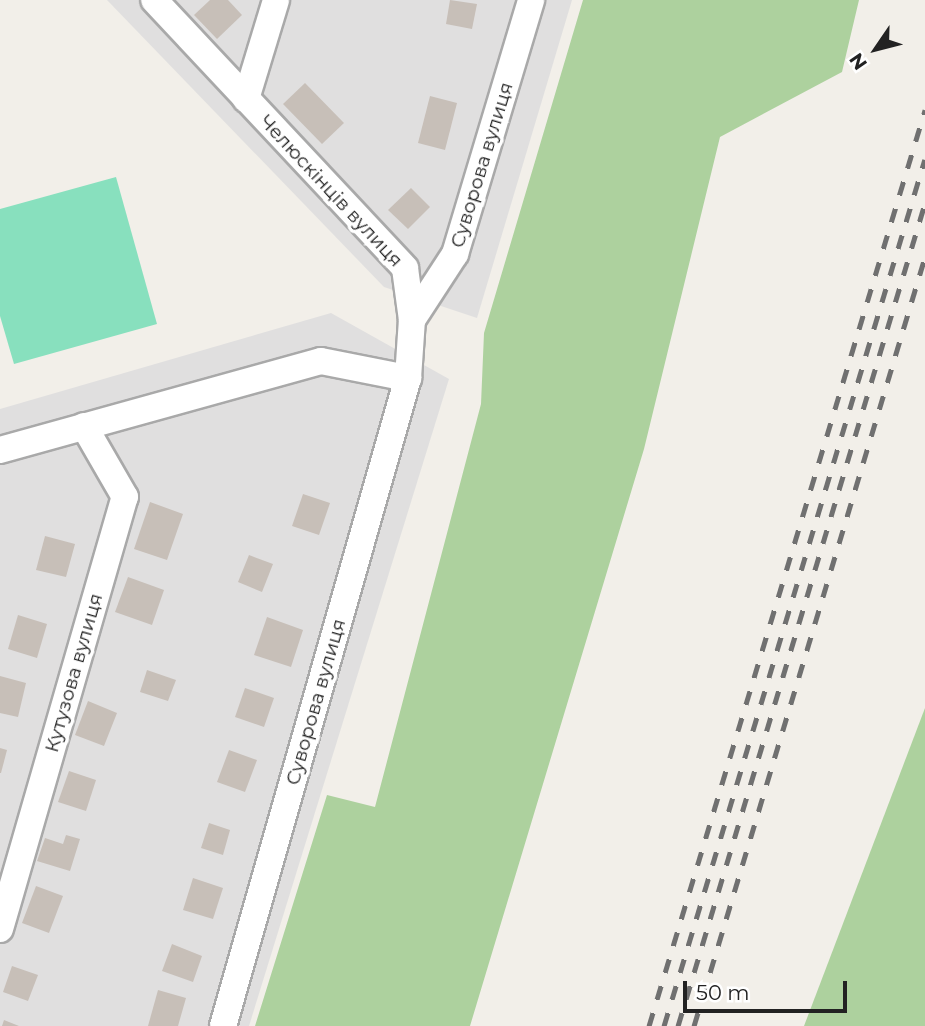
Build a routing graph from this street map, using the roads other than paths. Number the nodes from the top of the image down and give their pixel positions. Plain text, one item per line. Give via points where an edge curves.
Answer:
1 (154, 0) edge
2 (276, 0) edge
3 (531, 0) edge
4 (246, 99) junction
5 (412, 320) junction
6 (408, 378) junction
7 (84, 426) junction
8 (0, 450) edge
9 (0, 929) edge
10 (223, 1026) edge

1 - 4 street, Челюскінців вулиця
2 - 4 street
3 - 5 street, Суворова вулиця via 455,254
4 - 5 street, Челюскінців вулиця via 405,268
5 - 6 street, Челюскінців вулиця
6 - 7 street via 321,361
6 - 10 street, Суворова вулиця
7 - 8 street
7 - 9 street, Кутузова вулиця via 125,497

